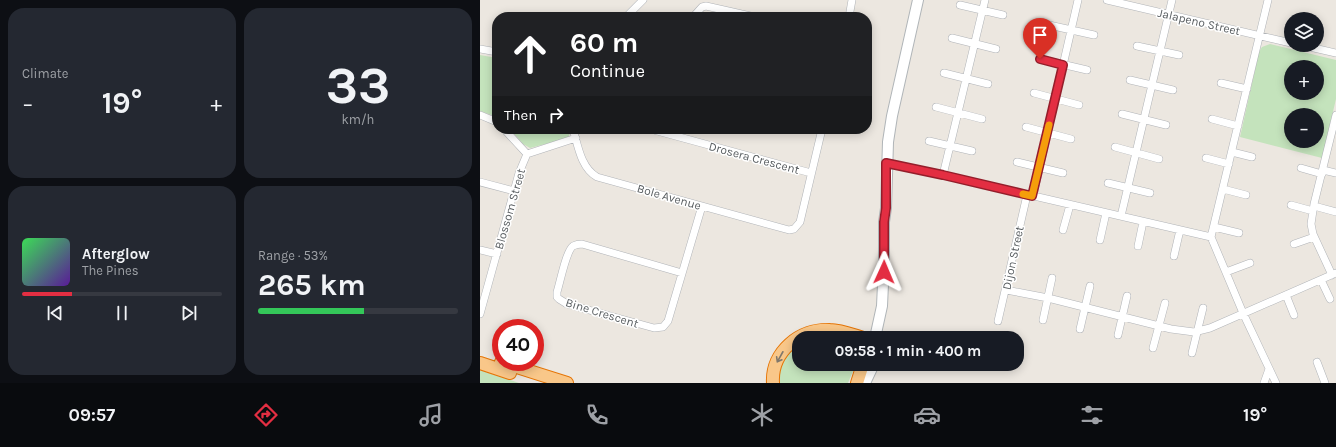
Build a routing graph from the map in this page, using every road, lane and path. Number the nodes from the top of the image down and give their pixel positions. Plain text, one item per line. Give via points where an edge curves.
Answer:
1 (643, 0) edge
2 (852, 0) edge
3 (918, 0) edge
4 (985, 0) edge
5 (1078, 0) edge
6 (1107, 0) edge
7 (1172, 0) edge
8 (1268, 0) edge
9 (960, 6) dead end
10 (982, 10) junction
11 (631, 12) edge
12 (698, 12) edge
13 (733, 12) edge
14 (850, 12) edge
15 (1003, 15) dead end
16 (1169, 15) junction
17 (1049, 25) dead end
18 (1071, 30) junction
19 (1094, 35) dead end
20 (1260, 35) junction
21 (952, 38) dead end
22 (1284, 41) edge
23 (974, 44) junction
24 (1137, 46) dead end
25 (480, 48) edge
26 (996, 49) dead end
27 (1324, 50) edge
28 (492, 51) edge
29 (1160, 51) junction
30 (1336, 53) edge
31 (1179, 55) dead end
32 (1040, 59) dead end
33 (1063, 65) junction
34 (1087, 70) dead end
35 (944, 73) dead end
36 (966, 78) junction
37 (1130, 80) dead end
38 (1221, 83) dead end
39 (988, 84) dead end
40 (1152, 85) junction
41 (1247, 89) junction
42 (1173, 90) dead end
43 (1034, 93) dead end
44 (1055, 98) junction
45 (1080, 104) dead end
46 (936, 107) dead end
47 (958, 112) junction
48 (1122, 114) dead end
49 (480, 115) edge
50 (1336, 115) edge
51 (982, 119) dead end
52 (1144, 119) junction
53 (1212, 119) dead end
54 (492, 120) edge
55 (1166, 125) dead end
56 (1238, 126) junction
57 (1026, 128) dead end
58 (1047, 133) junction
59 (1334, 133) edge
60 (509, 134) edge
61 (575, 134) edge
62 (668, 134) edge
63 (821, 134) edge
64 (576, 138) junction
65 (1071, 139) dead end
66 (929, 141) dead end
67 (950, 146) junction
68 (1114, 147) dead end
69 (972, 151) dead end
70 (1232, 152) junction
71 (1136, 153) junction
72 (527, 154) junction
73 (1252, 157) dead end
74 (1206, 158) dead end
75 (1159, 159) dead end
76 (1017, 162) dead end
77 (886, 163) junction
78 (1229, 164) junction
79 (1039, 167) junction
80 (1301, 168) dead end
81 (1322, 172) junction
82 (811, 173) junction
83 (1062, 173) dead end
84 (1336, 173) edge
85 (943, 175) junction
86 (480, 182) edge
87 (1108, 183) dead end
88 (1128, 188) junction
89 (1223, 189) junction
90 (514, 191) junction
91 (1150, 193) dead end
92 (1030, 195) junction
93 (1246, 195) dead end
94 (1070, 205) junction
95 (1291, 205) dead end
96 (702, 206) junction
97 (886, 208) junction
98 (1313, 208) junction
99 (1336, 212) edge
100 (1106, 213) junction
101 (1121, 216) junction
102 (1143, 222) junction
103 (1214, 227) junction
104 (1063, 230) dead end
105 (1180, 230) junction
106 (1239, 233) dead end
107 (1212, 237) junction
108 (1314, 237) junction
109 (1100, 240) dead end
110 (1294, 244) dead end
111 (1138, 246) dead end
112 (480, 250) edge
113 (497, 254) junction
114 (1174, 256) dead end
115 (1250, 263) dead end
116 (1226, 272) junction
117 (682, 273) junction
118 (1334, 274) edge
119 (1052, 278) dead end
120 (1321, 280) junction
121 (1090, 286) dead end
122 (1006, 290) junction
123 (1286, 295) junction
124 (1127, 296) dead end
125 (1048, 298) junction
126 (1330, 299) dead end
127 (1165, 303) dead end
128 (1085, 308) junction
129 (1203, 308) dead end
130 (1243, 313) junction
131 (480, 314) edge
132 (1294, 315) dead end
133 (1123, 317) junction
134 (1043, 320) dead end
135 (998, 321) dead end
136 (1159, 326) junction
137 (1080, 329) dead end
138 (820, 331) edge
139 (833, 331) edge
140 (877, 331) edge
141 (883, 331) edge
142 (1197, 331) junction
143 (1118, 335) dead end
144 (792, 342) edge
145 (1153, 348) dead end
146 (1192, 353) dead end
147 (480, 355) edge
148 (492, 359) edge
149 (1317, 362) dead end
150 (480, 363) edge
151 (1269, 369) junction
152 (529, 371) edge
153 (861, 371) edge
154 (864, 371) edge
155 (871, 371) edge
156 (542, 383) edge
157 (567, 383) edge
158 (773, 383) edge
159 (858, 383) edge
160 (866, 383) edge
161 (1264, 383) edge
162 (1276, 383) edge
163 (1325, 383) edge

1 - 11 street
2 - 14 street
3 - 77 street via 892,116
4 - 10 street
5 - 18 street, Dijon Street
6 - 16 street, Jalapeno Street
7 - 16 street
8 - 20 street
9 - 10 street
10 - 15 street
10 - 23 street
12 - 13 street via 706,6
16 - 20 street, Jalapeno Street
16 - 29 street
17 - 18 street
18 - 19 street
18 - 33 street, Dijon Street
20 - 22 street, Jalapeno Street
20 - 41 street
21 - 23 street
23 - 26 street
23 - 36 street
24 - 29 street
25 - 28 street
27 - 30 street
29 - 31 street
29 - 40 street
32 - 33 street
33 - 34 street
33 - 44 street, Dijon Street
35 - 36 street
36 - 39 street
36 - 47 street
37 - 40 street
38 - 41 street
40 - 42 street
40 - 52 street
41 - 56 street
43 - 44 street
44 - 45 street
44 - 58 street, Dijon Street
46 - 47 street
47 - 51 street
47 - 67 street
48 - 52 street
49 - 54 street
50 - 59 street
52 - 55 street
52 - 71 street
53 - 56 street
56 - 70 street
57 - 58 street
58 - 65 street
58 - 79 street, Dijon Street
59 - 81 street
60 - 72 street
61 - 64 street, Bole Avenue
62 - 82 street, Drosera Crescent
63 - 82 street
64 - 72 street, Blossom Street
64 - 96 street, Bole Avenue via 585,166 592,174
66 - 67 street
67 - 69 street
67 - 85 street
68 - 71 street
70 - 73 street
70 - 78 street
71 - 75 street
71 - 88 street
72 - 90 street, Blossom Street
74 - 78 street
76 - 79 street
77 - 85 street
77 - 97 street
78 - 89 street
79 - 83 street
79 - 92 street, Dijon Street
80 - 81 street
81 - 84 street
81 - 98 street
82 - 96 street, Bole Avenue via 800,222 794,229 783,230
85 - 92 street
86 - 90 street
87 - 88 street
88 - 91 street
88 - 101 street
89 - 93 street
89 - 103 street
90 - 113 street, Blossom Street
92 - 94 street
92 - 122 street, Dijon Street
94 - 100 street
94 - 104 street
95 - 98 street
96 - 117 street, Bine Crescent
97 - 140 street via 882,306
97 - 141 street via 890,277
98 - 99 street
98 - 108 street via 1311,224
100 - 101 street
100 - 109 street
101 - 102 street
102 - 105 street
102 - 111 street
103 - 106 street
103 - 107 street
105 - 107 street
105 - 114 street
107 - 116 street
108 - 110 street
108 - 118 street
112 - 113 street
113 - 131 street, Blossom Street
115 - 116 street
116 - 130 street
117 - 117 street, Bine Crescent via 668,321 659,328 567,304 557,297 568,254 572,246 577,244
118 - 120 street
119 - 125 street
120 - 123 street
120 - 126 street
121 - 128 street
122 - 125 street
122 - 135 street, Dijon Street
123 - 130 street
123 - 132 street
124 - 133 street
125 - 128 street
125 - 134 street
127 - 136 street
128 - 133 street
128 - 137 street
129 - 142 street
130 - 142 street
130 - 151 street
133 - 136 street
133 - 143 street
136 - 142 street
136 - 145 street
139 -> 138 highway
142 - 146 street
144 -> 158 highway via 779,356
147 - 148 highway
149 - 163 street
150 - 156 highway
151 - 161 street
151 - 162 street
152 - 157 highway
153 - 159 highway
154 - 159 street
155 - 160 street

